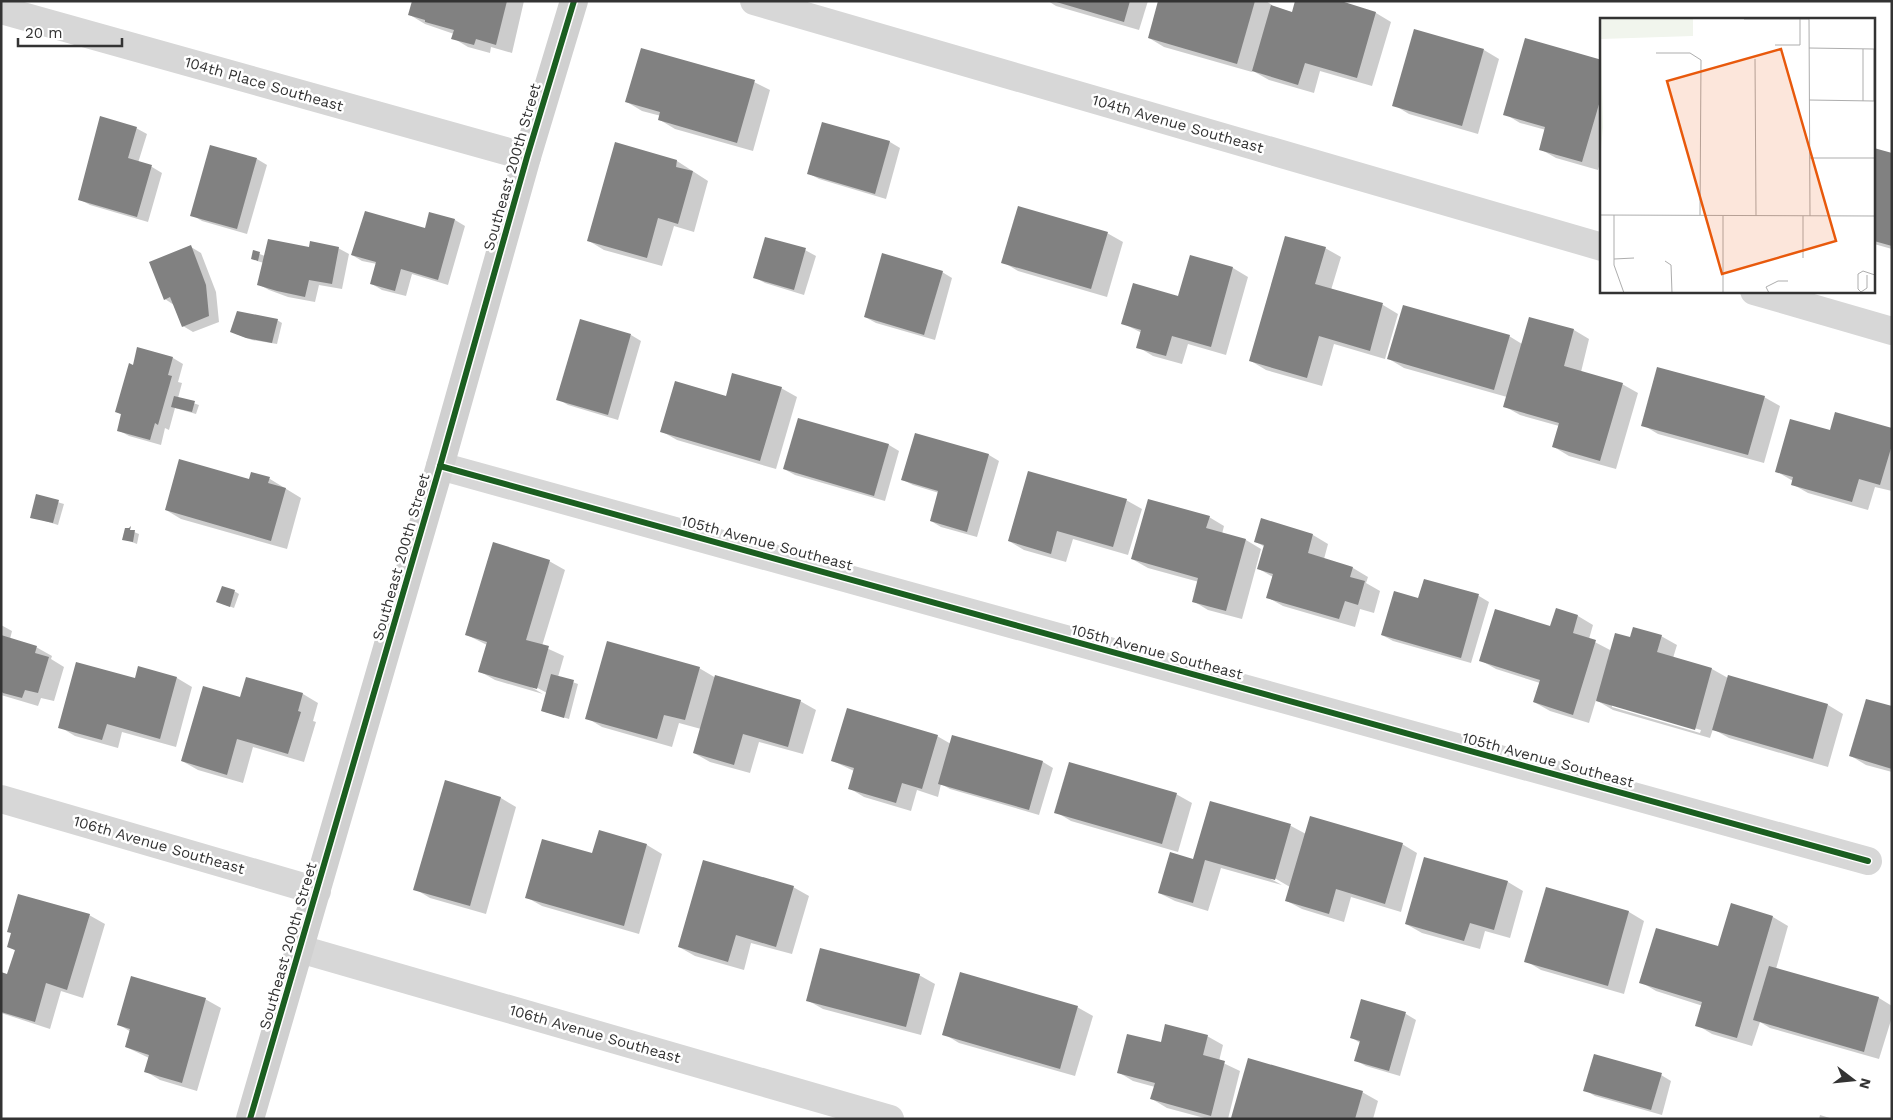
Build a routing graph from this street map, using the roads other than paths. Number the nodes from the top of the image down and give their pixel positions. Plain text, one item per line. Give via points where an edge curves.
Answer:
1 (574, 1) edge
2 (754, 1) edge
3 (1, 10) edge
4 (527, 157) junction
5 (1600, 246) edge
6 (1757, 292) edge
7 (1892, 331) edge
8 (440, 466) junction
9 (1, 799) edge
10 (1868, 861) dead end
11 (317, 892) junction
12 (300, 949) junction
13 (818, 1109) edge
14 (250, 1119) edge
15 (890, 1119) edge

1 - 4 street, Southeast 200th Street
2 - 5 street, 104th Avenue Southeast
3 - 4 street, 104th Place Southeast
4 - 8 street, Southeast 200th Street
6 - 7 street
8 - 10 street, 105th Avenue Southeast
8 - 11 street, Southeast 200th Street
9 - 11 street, 106th Avenue Southeast
11 - 12 street, Southeast 200th Street
12 - 13 street, 106th Avenue Southeast
12 - 14 street, Southeast 200th Street
13 - 15 street, 106th Avenue Southeast

